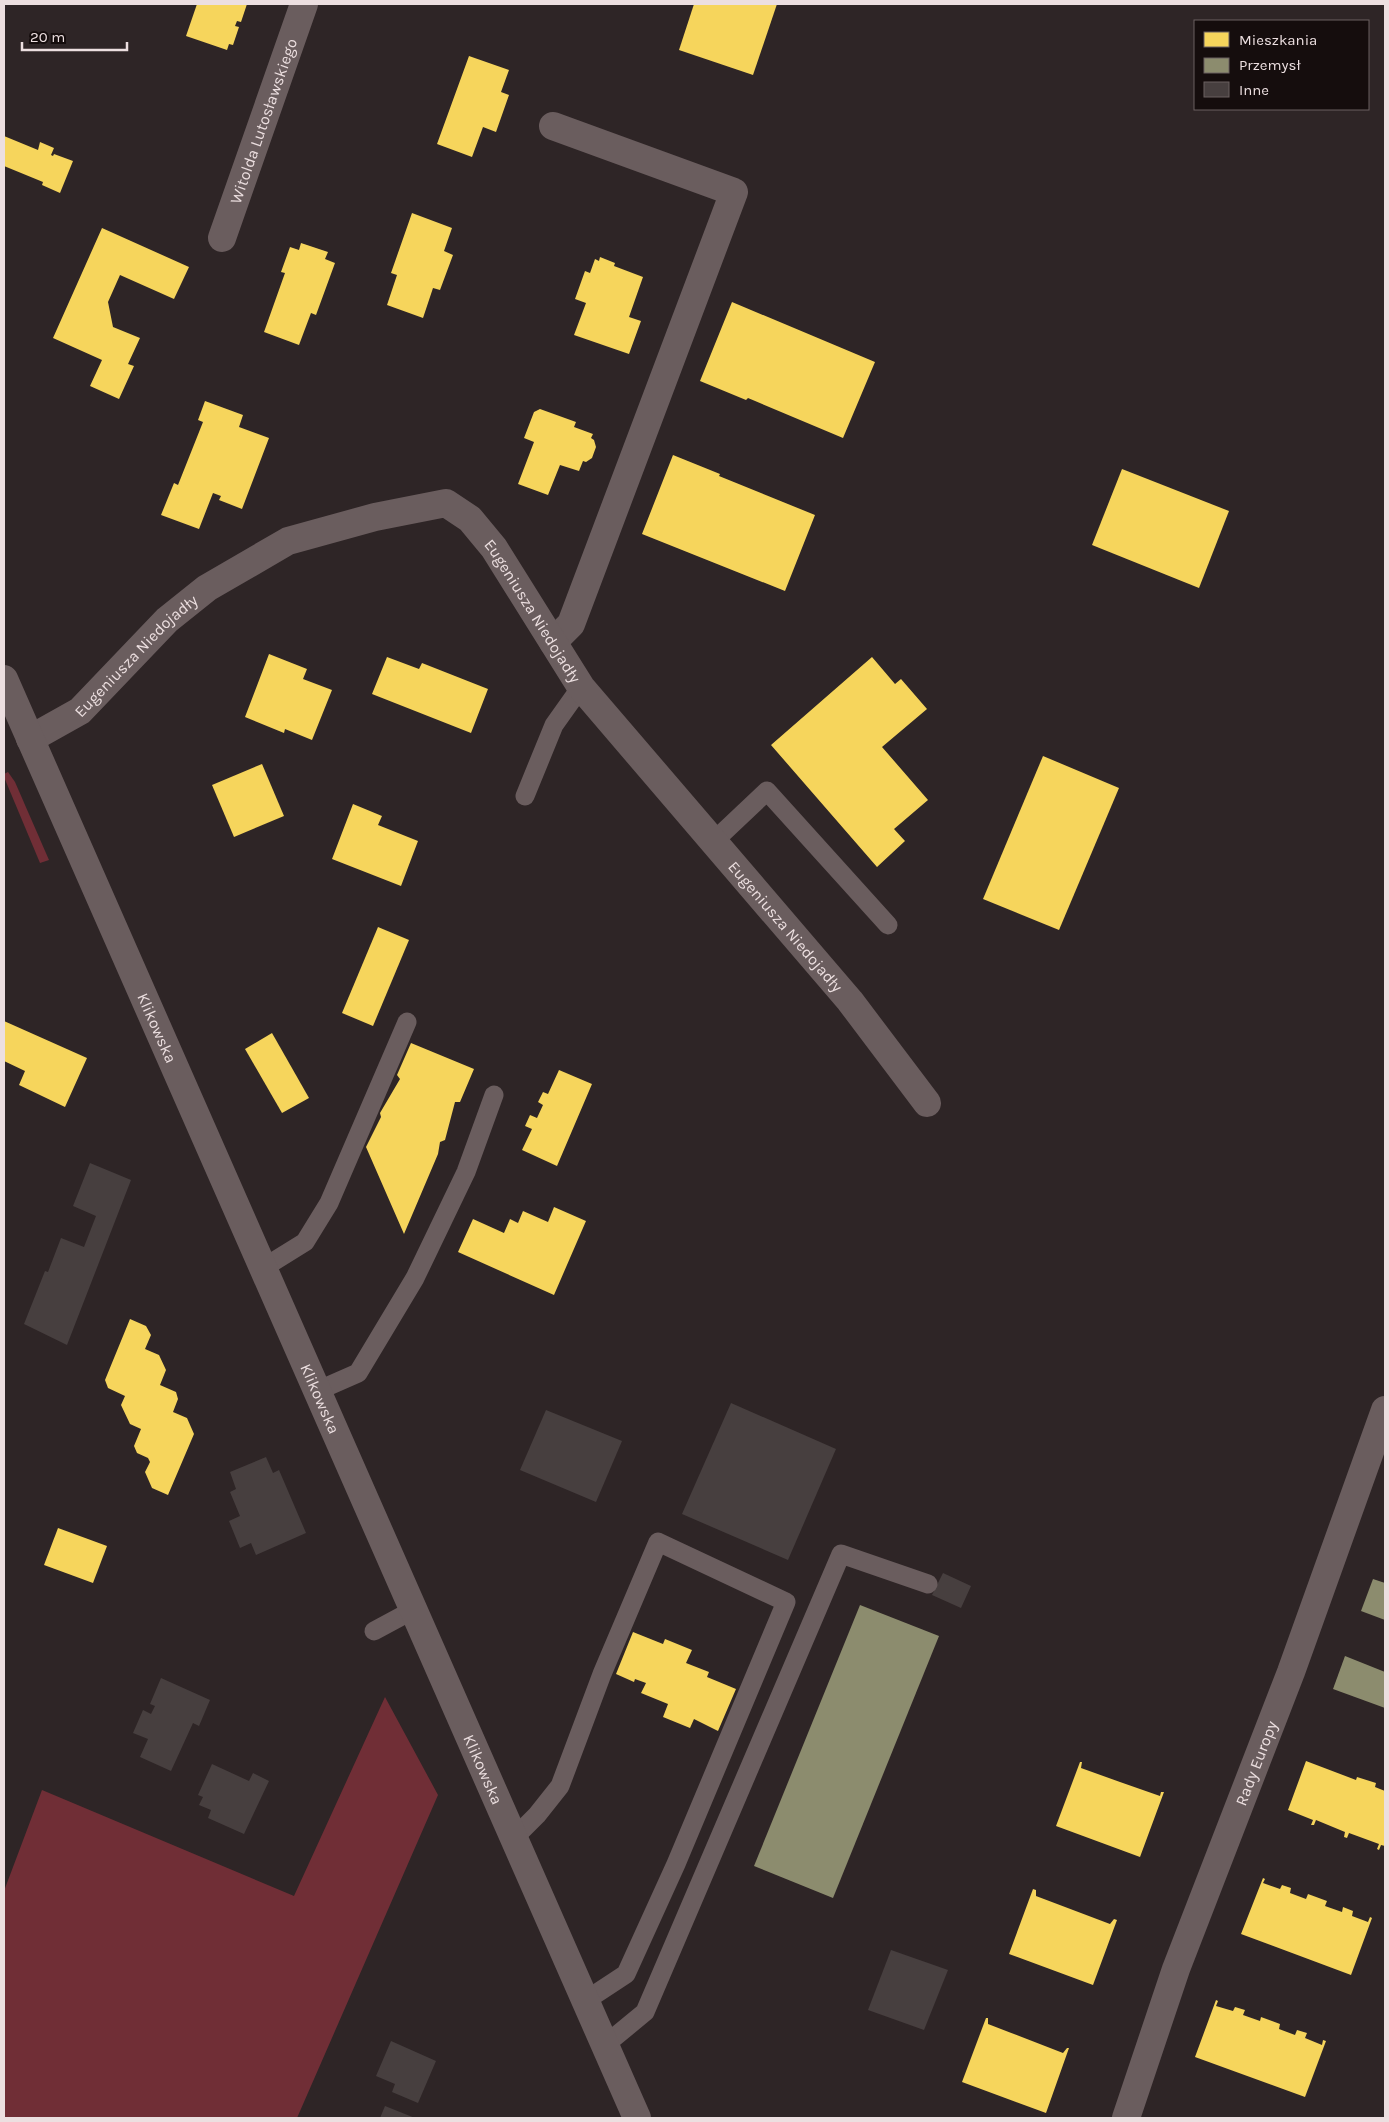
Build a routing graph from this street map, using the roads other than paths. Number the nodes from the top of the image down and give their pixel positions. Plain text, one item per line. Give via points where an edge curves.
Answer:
1 (304, 4) edge
2 (553, 126) dead end
3 (222, 238) dead end
4 (553, 642) junction
5 (581, 687) junction
6 (6, 689) edge
7 (30, 738) junction
8 (525, 796) dead end
9 (713, 842) junction
10 (888, 925) dead end
11 (407, 1022) dead end
12 (494, 1095) dead end
13 (927, 1103) dead end
14 (262, 1268) junction
15 (317, 1391) junction
16 (1385, 1410) edge
17 (928, 1584) dead end
18 (413, 1610) junction
19 (374, 1631) dead end
20 (514, 1838) junction
21 (585, 2001) junction
22 (605, 2045) junction
23 (637, 2118) edge
24 (1126, 2118) edge

1 - 3 street, Witolda Lutosławskiego
2 - 4 street via 734,192 572,624
4 - 5 street, Eugeniusza Niedojadły
4 - 7 street, Eugeniusza Niedojadły via 494,548 470,518 446,503 375,517 288,541 207,588 167,620 80,711
5 - 8 lane via 554,725
5 - 9 street, Eugeniusza Niedojadły
6 - 7 street, Klikowska
7 - 14 street, Klikowska
9 - 10 lane via 767,791
9 - 13 street, Eugeniusza Niedojadły via 850,1001
11 - 14 lane via 329,1203 305,1242
12 - 15 lane via 466,1172 414,1278 363,1365 358,1373
14 - 15 street, Klikowska
15 - 18 street, Klikowska
16 - 24 street, Rady Europy via 1292,1672 1176,1969
17 - 22 lane via 841,1554 645,2012
18 - 19 lane
18 - 20 street, Klikowska
20 - 21 street, Klikowska
20 - 21 lane via 537,1816 560,1786 602,1674 658,1542 786,1602 626,1974
21 - 22 street, Klikowska
22 - 23 street, Klikowska

